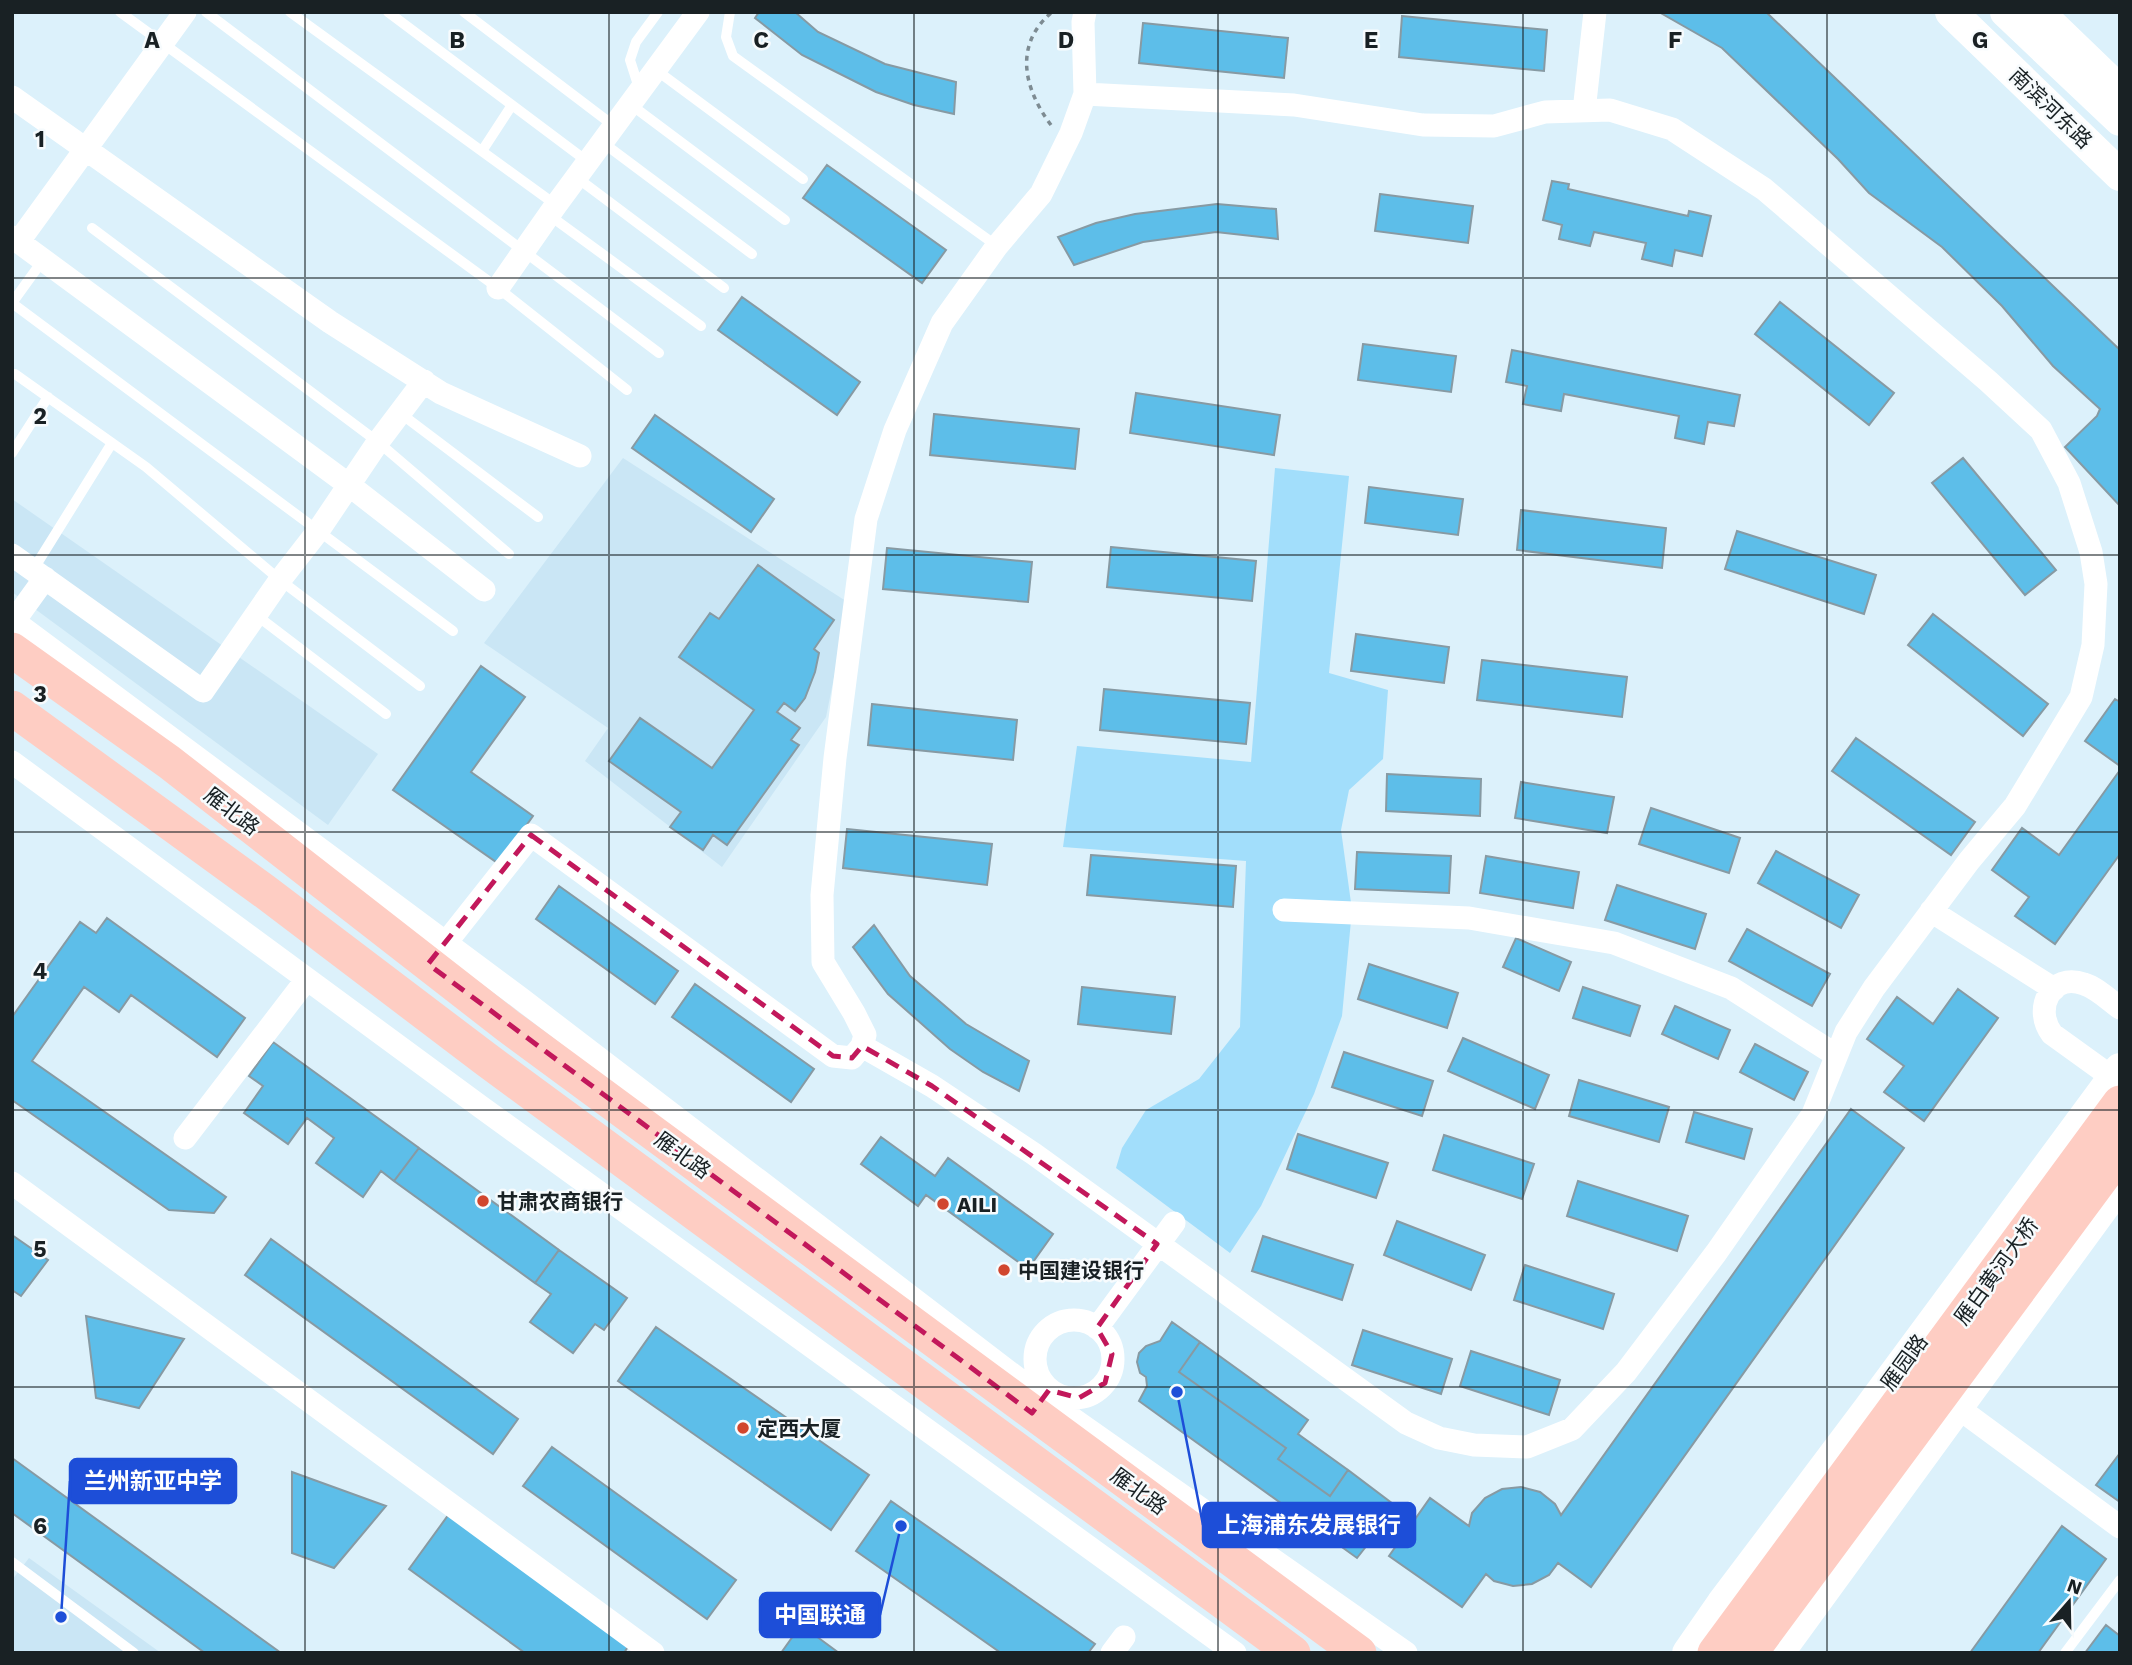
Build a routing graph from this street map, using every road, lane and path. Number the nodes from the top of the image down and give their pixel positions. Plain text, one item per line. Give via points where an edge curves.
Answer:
1 (120, 12) edge
2 (185, 12) edge
3 (206, 12) edge
4 (290, 12) edge
5 (388, 12) edge
6 (464, 12) edge
7 (659, 12) edge
8 (698, 12) edge
9 (730, 12) edge
10 (1051, 12) edge
11 (1085, 12) edge
12 (1594, 12) edge
13 (1951, 12) edge
14 (2006, 12) edge
15 (2038, 12) edge
16 (160, 43) junction
17 (656, 70) junction
18 (2120, 91) edge
19 (1085, 94) junction
20 (12, 97) edge
21 (635, 98) junction
22 (512, 105) junction
23 (1584, 111) junction
24 (2120, 120) edge
25 (608, 134) junction
26 (1068, 139) junction
27 (85, 150) junction
28 (482, 151) junction
29 (582, 169) junction
30 (2120, 175) edge
31 (803, 179) dead end
32 (552, 210) junction
33 (785, 220) dead end
34 (92, 228) dead end
35 (16, 239) edge
36 (997, 246) junction
37 (523, 251) junction
38 (752, 254) dead end
39 (43, 260) junction
40 (498, 288) junction
41 (724, 288) dead end
42 (12, 303) edge
43 (701, 326) dead end
44 (659, 353) dead end
45 (15, 374) dead end
46 (424, 381) junction
47 (627, 390) dead end
48 (48, 397) junction
49 (400, 413) junction
50 (378, 442) junction
51 (112, 443) junction
52 (12, 453) edge
53 (580, 456) dead end
54 (349, 485) junction
55 (538, 517) dead end
56 (318, 531) junction
57 (509, 554) dead end
58 (12, 555) edge
59 (39, 574) junction
60 (280, 580) junction
61 (484, 590) dead end
62 (256, 615) junction
63 (13, 630) edge
64 (453, 631) dead end
65 (420, 686) dead end
66 (12, 708) edge
67 (386, 714) dead end
68 (12, 762) edge
69 (1284, 910) dead end
70 (1931, 911) junction
71 (437, 954) junction
72 (307, 979) junction
73 (2054, 989) junction
74 (2120, 1008) edge
75 (862, 1046) junction
76 (1836, 1055) junction
77 (2118, 1083) edge
78 (185, 1138) dead end
79 (2120, 1153) edge
80 (12, 1183) edge
81 (2120, 1184) edge
82 (1174, 1223) dead end
83 (1157, 1244) junction
84 (1097, 1328) junction
85 (1042, 1400) junction
86 (1957, 1407) junction
87 (1007, 1442) junction
88 (2120, 1528) edge
89 (12, 1562) edge
90 (2120, 1580) edge
91 (134, 1653) edge
92 (653, 1653) edge
93 (1235, 1653) edge
94 (1293, 1653) edge
95 (1359, 1653) edge
96 (1406, 1653) edge
97 (1688, 1653) edge
98 (1716, 1653) edge
99 (1750, 1653) edge
100 (1778, 1653) edge
101 (2065, 1653) edge

1 - 16 lane
2 - 16 street
3 - 37 lane
4 - 28 lane
5 - 22 lane
6 - 25 lane
7 - 21 lane via 636,42 630,60
8 - 17 street
9 - 36 lane via 726,37 733,56
10 - 26 path via 1028,47 1026,65 1035,103
11 - 19 street
12 - 23 street
13 - 30 main road, 南滨河东路
14 - 24 main road
15 - 18 main road
16 - 27 street
16 - 40 lane
17 - 21 street
17 - 31 lane
19 - 23 street via 1294,105 1423,125 1494,126 1545,111
19 - 26 street
20 - 27 street
21 - 25 street
21 - 33 lane
22 - 28 lane
22 - 29 lane
23 - 70 street via 1610,110 1672,129 1764,189 2041,430 2069,483 2096,584 2093,645 2081,697 2015,806
25 - 29 street
25 - 38 lane
26 - 36 street via 1041,194
27 - 35 street
27 - 46 street via 330,322
28 - 32 lane
29 - 32 street
29 - 41 lane
32 - 37 street
32 - 43 lane
34 - 50 lane
35 - 39 street
36 - 75 street via 942,323 895,430 866,519 822,895 823,962 865,1035
37 - 40 street
37 - 44 lane
39 - 42 lane
39 - 54 street
40 - 47 lane
42 - 56 lane
45 - 48 lane
46 - 49 street
46 - 53 street
48 - 51 lane
48 - 52 lane
49 - 50 street
49 - 55 lane
50 - 54 street
50 - 57 lane
51 - 59 lane
51 - 60 lane
54 - 56 street
54 - 61 street
56 - 60 street
56 - 64 lane
58 - 59 street
59 - 62 street via 203,691
59 - 63 street
60 - 62 street
60 - 65 lane
62 - 67 lane
63 - 71 main road, 雁北路 via 169,762
66 - 87 main road, 雁北路
68 - 72 street
69 - 76 street via 1469,918 1614,943 1731,988
70 - 73 street
70 - 76 street via 1874,988
71 - 75 street via 531,835 833,1056 852,1058
71 - 85 main road, 雁北路 via 519,1035
72 - 78 street
72 - 93 street
73 - 74 street via 2082,983
73 - 77 street via 2043,1006 2046,1026
75 - 83 street via 1034,1154
76 - 83 street via 1813,1114 1716,1254 1626,1372 1572,1429 1527,1447 1474,1445 1439,1438 1406,1423
77 - 97 main road, 雁园路
77 - 98 main road, 雁白黄河大桥 via 1847,1474
79 - 99 main road, 雁白黄河大桥
80 - 92 street
81 - 86 main road
82 - 83 street
83 - 84 street
84 - 85 street via 1084,1321 1068,1321 1042,1336 1035,1350
84 - 85 street via 1108,1340 1112,1354 1112,1369 1105,1383 1079,1398
85 - 87 street
85 - 95 main road, 雁北路
85 - 96 street
86 - 88 street
86 - 100 main road
87 - 94 main road, 雁北路
89 - 91 lane
90 - 101 lane

